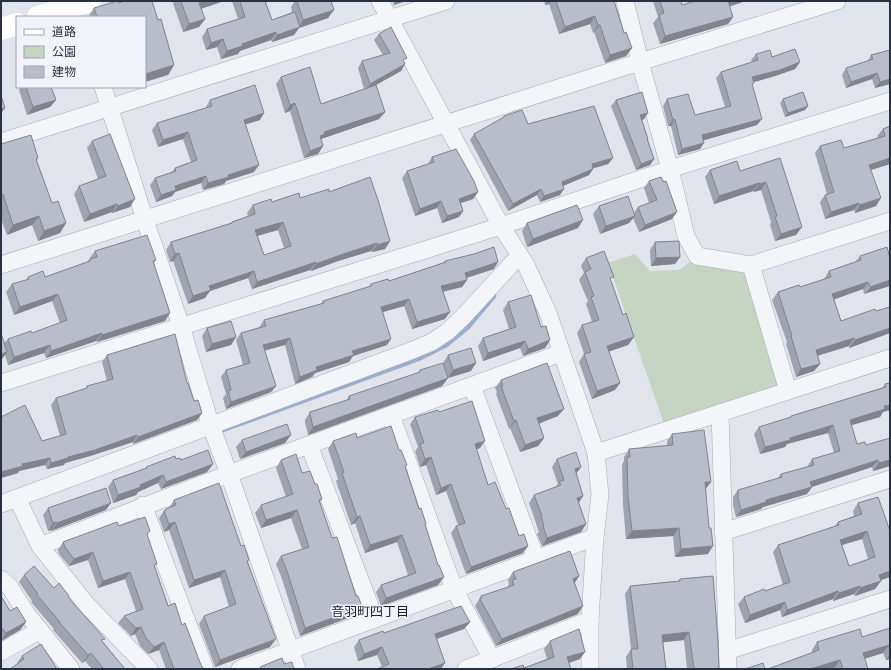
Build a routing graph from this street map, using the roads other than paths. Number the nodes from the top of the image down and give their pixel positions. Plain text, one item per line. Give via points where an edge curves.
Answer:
1 (380, 1) edge
2 (446, 1) edge
3 (625, 1) edge
4 (837, 1) edge
5 (81, 6) edge
6 (42, 16) edge
7 (390, 19) junction
8 (16, 24) edge
9 (1, 29) edge
10 (640, 62) junction
11 (103, 88) edge
12 (890, 100) edge
13 (109, 108) junction
14 (447, 124) junction
15 (1, 142) edge
16 (670, 169) junction
17 (145, 220) junction
18 (890, 221) edge
19 (501, 226) junction
20 (520, 256) junction
21 (1, 265) edge
22 (751, 265) junction
23 (181, 326) junction
24 (561, 353) junction
25 (890, 358) edge
26 (1, 383) edge
27 (472, 386) junction
28 (788, 391) junction
29 (720, 413) junction
30 (391, 415) junction
31 (211, 426) junction
32 (309, 445) junction
33 (596, 453) junction
34 (229, 474) junction
35 (890, 479) edge
36 (18, 498) junction
37 (1, 504) edge
38 (143, 506) junction
39 (723, 532) junction
40 (595, 537) junction
41 (40, 546) junction
42 (536, 559) junction
43 (1, 579) edge
44 (454, 589) junction
45 (890, 599) edge
46 (375, 619) junction
47 (590, 620) junction
48 (40, 630) junction
49 (291, 650) junction
50 (727, 651) junction
51 (1, 652) edge
52 (492, 659) junction
53 (71, 669) edge
54 (149, 669) edge
55 (205, 669) edge
56 (240, 669) edge
57 (297, 669) edge
58 (466, 669) edge
59 (590, 669) edge
60 (728, 669) edge

1 - 7 street
2 - 7 street
3 - 10 street
4 - 10 street
5 - 6 street
7 - 13 street
7 - 14 street
8 - 9 street
10 - 14 street
10 - 16 street
11 - 13 street
12 - 16 street
13 - 15 street
13 - 17 street
14 - 17 street
14 - 19 street
16 - 19 street
16 - 22 street via 686,236 697,256
17 - 21 street
17 - 23 street
18 - 22 street
19 - 20 street
19 - 23 street
20 - 24 street via 548,313
20 - 31 street via 463,317 432,342
22 - 28 street
23 - 26 street
23 - 31 street
24 - 27 street
24 - 33 street
25 - 28 street
27 - 30 street
27 - 42 street
28 - 29 street
29 - 33 street
29 - 39 street
30 - 32 street
30 - 44 street
31 - 34 street
31 - 36 street
32 - 34 street
32 - 46 street
33 - 40 street via 600,495
34 - 38 street
34 - 49 street
35 - 39 street
36 - 37 street
36 - 41 street
38 - 41 street
38 - 55 street
39 - 50 street
40 - 42 street
40 - 47 street
41 - 54 street via 86,604
42 - 44 street
43 - 48 street via 9,586
44 - 46 street
44 - 52 street
45 - 50 street
46 - 49 street
47 - 52 street
47 - 59 street
48 - 51 street
48 - 53 street
49 - 56 street
49 - 57 street
50 - 60 street
52 - 58 street

